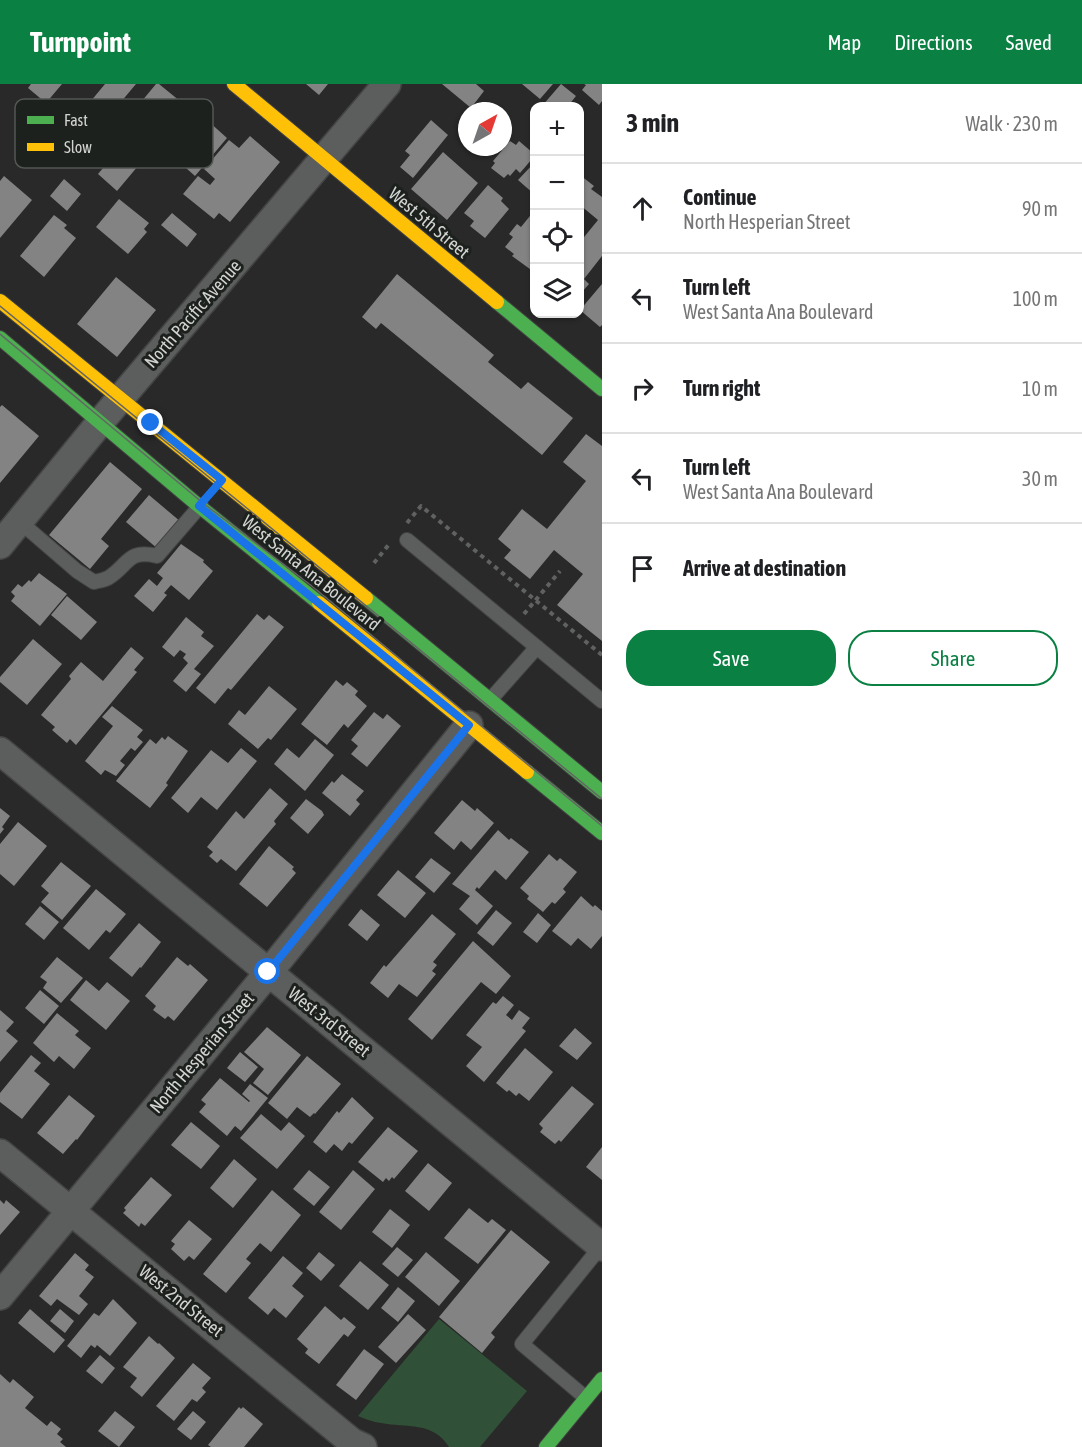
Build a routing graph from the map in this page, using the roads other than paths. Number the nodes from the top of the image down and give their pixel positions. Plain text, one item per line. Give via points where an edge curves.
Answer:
1 (234, 84) edge
2 (387, 84) edge
3 (325, 160) junction
4 (0, 301) edge
5 (0, 338) edge
6 (602, 388) edge
7 (120, 399) junction
8 (100, 422) junction
9 (215, 488) junction
10 (199, 506) junction
11 (19, 521) junction
12 (400, 537) road end
13 (0, 546) edge
14 (537, 647) junction
15 (490, 700) junction
16 (602, 701) edge
17 (469, 725) junction
18 (0, 751) edge
19 (602, 792) edge
20 (602, 833) edge
21 (268, 972) junction
22 (0, 1152) edge
23 (71, 1211) junction
24 (602, 1246) edge
25 (0, 1296) edge
26 (602, 1379) edge
27 (586, 1398) junction
28 (363, 1447) edge
29 (546, 1447) edge

1 - 3 main road, West 5th Street
2 - 3 street, North Pacific Avenue
3 - 6 main road, West 5th Street
3 - 7 street, North Pacific Avenue
4 - 7 main road, West Santa Ana Boulevard
5 - 8 main road, West Santa Ana Boulevard
7 - 8 street, North Pacific Avenue
7 - 9 main road, West Santa Ana Boulevard
8 - 10 main road, West Santa Ana Boulevard
8 - 11 street, North Pacific Avenue
9 - 10 lane
9 - 15 main road, West Santa Ana Boulevard
10 - 11 lane via 157,556 144,553 131,558 108,578 94,582
10 - 17 main road, West Santa Ana Boulevard
11 - 13 street, North Pacific Avenue
12 - 14 lane
14 - 15 lane
14 - 16 lane
15 - 19 main road, West Santa Ana Boulevard
17 - 20 main road, West Santa Ana Boulevard
17 - 21 street, North Hesperian Street
18 - 21 street, West 3rd Street
21 - 23 street, North Hesperian Street
21 - 24 street, West 3rd Street
22 - 23 street, West 2nd Street
23 - 25 street, North Hesperian Street
23 - 28 street, West 2nd Street via 352,1442
24 - 27 lane via 522,1344
26 - 27 main road
27 - 29 main road

